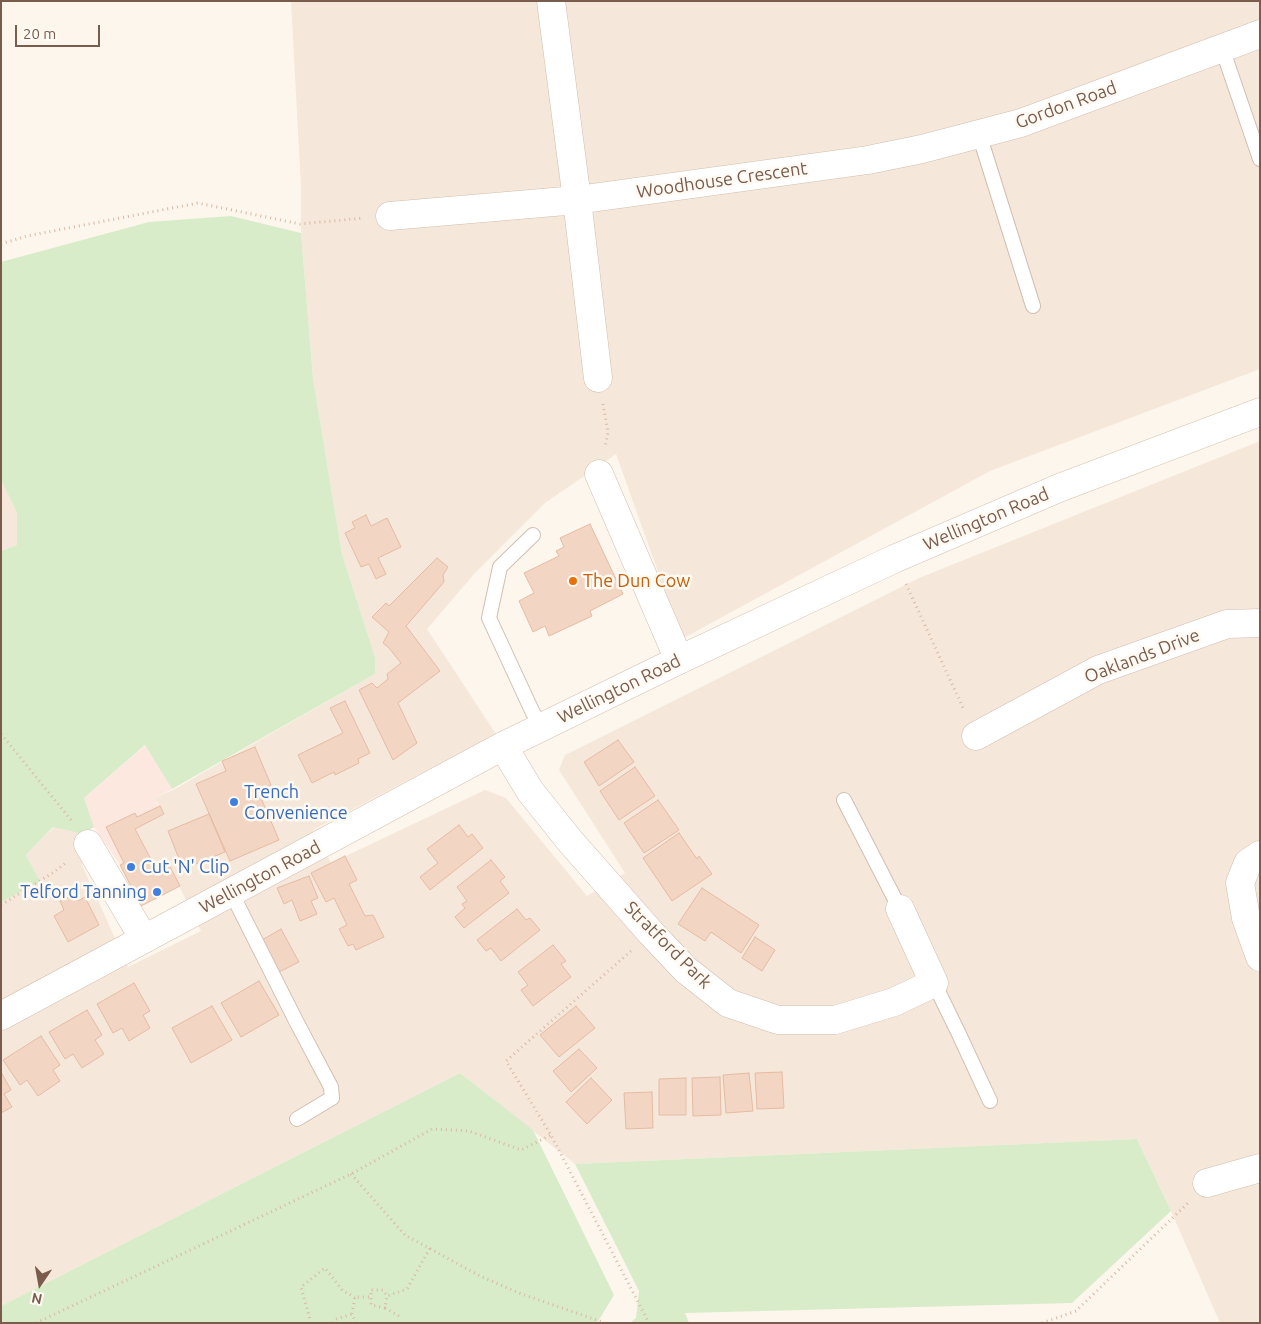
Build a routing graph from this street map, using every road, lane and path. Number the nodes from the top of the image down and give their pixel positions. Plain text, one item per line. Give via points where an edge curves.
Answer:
1 (551, 1) edge
2 (1260, 34) edge
3 (1222, 48) junction
4 (980, 134) junction
5 (1260, 159) edge
6 (868, 160) joint
7 (577, 200) junction
8 (390, 216) joint
9 (1, 244) edge
10 (1033, 306) dead end
11 (598, 378) joint
12 (1260, 412) edge
13 (599, 474) joint
14 (533, 536) dead end
15 (894, 559) junction
16 (1260, 623) edge
17 (679, 660) junction
18 (542, 727) junction
19 (1, 734) edge
20 (976, 736) joint
21 (503, 746) junction
22 (844, 800) dead end
23 (88, 844) junction
24 (1260, 855) edge
25 (231, 892) junction
26 (1, 905) edge
27 (900, 909) joint
28 (651, 933) junction
29 (144, 940) junction
30 (1260, 957) edge
31 (934, 983) junction
32 (1, 1016) edge
33 (990, 1101) dead end
34 (297, 1119) dead end
35 (551, 1135) junction
36 (1260, 1168) edge
37 (351, 1174) junction
38 (1207, 1183) joint
39 (430, 1248) junction
40 (387, 1296) junction
41 (355, 1297) junction
42 (371, 1298) junction
43 (385, 1308) junction
44 (352, 1314) junction
45 (399, 1316) dead end
46 (36, 1323) edge
47 (311, 1323) edge
48 (333, 1323) edge
49 (356, 1323) edge
50 (604, 1323) edge
51 (649, 1323) edge
52 (1042, 1323) edge

1 - 7 street
2 - 3 street, Gordon Road
3 - 4 street, Gordon Road via 1021,123
3 - 5 lane
4 - 6 street, Gordon Road
4 - 10 lane
6 - 7 street, Woodhouse Crescent
7 - 8 street, Woodhouse Crescent
7 - 11 street
8 - 9 path via 300,224 198,203 27,236
11 - 13 path via 608,432
12 - 15 street, Wellington Road via 1059,488
13 - 17 street
14 - 18 lane via 500,567 488,618
15 - 17 street, Wellington Road
15 - 20 path
16 - 20 street, Oaklands Drive via 1226,624 1098,670
17 - 18 street, Wellington Road
18 - 21 street, Wellington Road
19 - 23 path via 84,834
21 - 25 street, Wellington Road
21 - 28 street, Stratford Park via 530,791
22 - 27 lane
23 - 26 path via 54,872
23 - 29 street
24 - 30 street via 1248,863 1240,883 1246,918
25 - 29 street, Wellington Road
25 - 34 lane via 331,1087 332,1098
27 - 31 street
28 - 31 street, Stratford Park via 686,970 728,1003 778,1020 835,1020 894,1002
28 - 35 path via 506,1061
29 - 32 street, Wellington Road
31 - 33 lane
35 - 37 path via 521,1150 470,1131 432,1129
35 - 51 path
36 - 38 street
37 - 39 path via 405,1235
37 - 46 path
38 - 52 path via 1076,1311
39 - 40 path via 407,1289
39 - 50 path via 519,1293
40 - 42 path via 383,1290 371,1290
40 - 43 path
41 - 42 path
41 - 44 path
41 - 47 path via 343,1291 325,1268 302,1287
42 - 43 path via 371,1305
43 - 45 path
44 - 48 path
44 - 49 path

